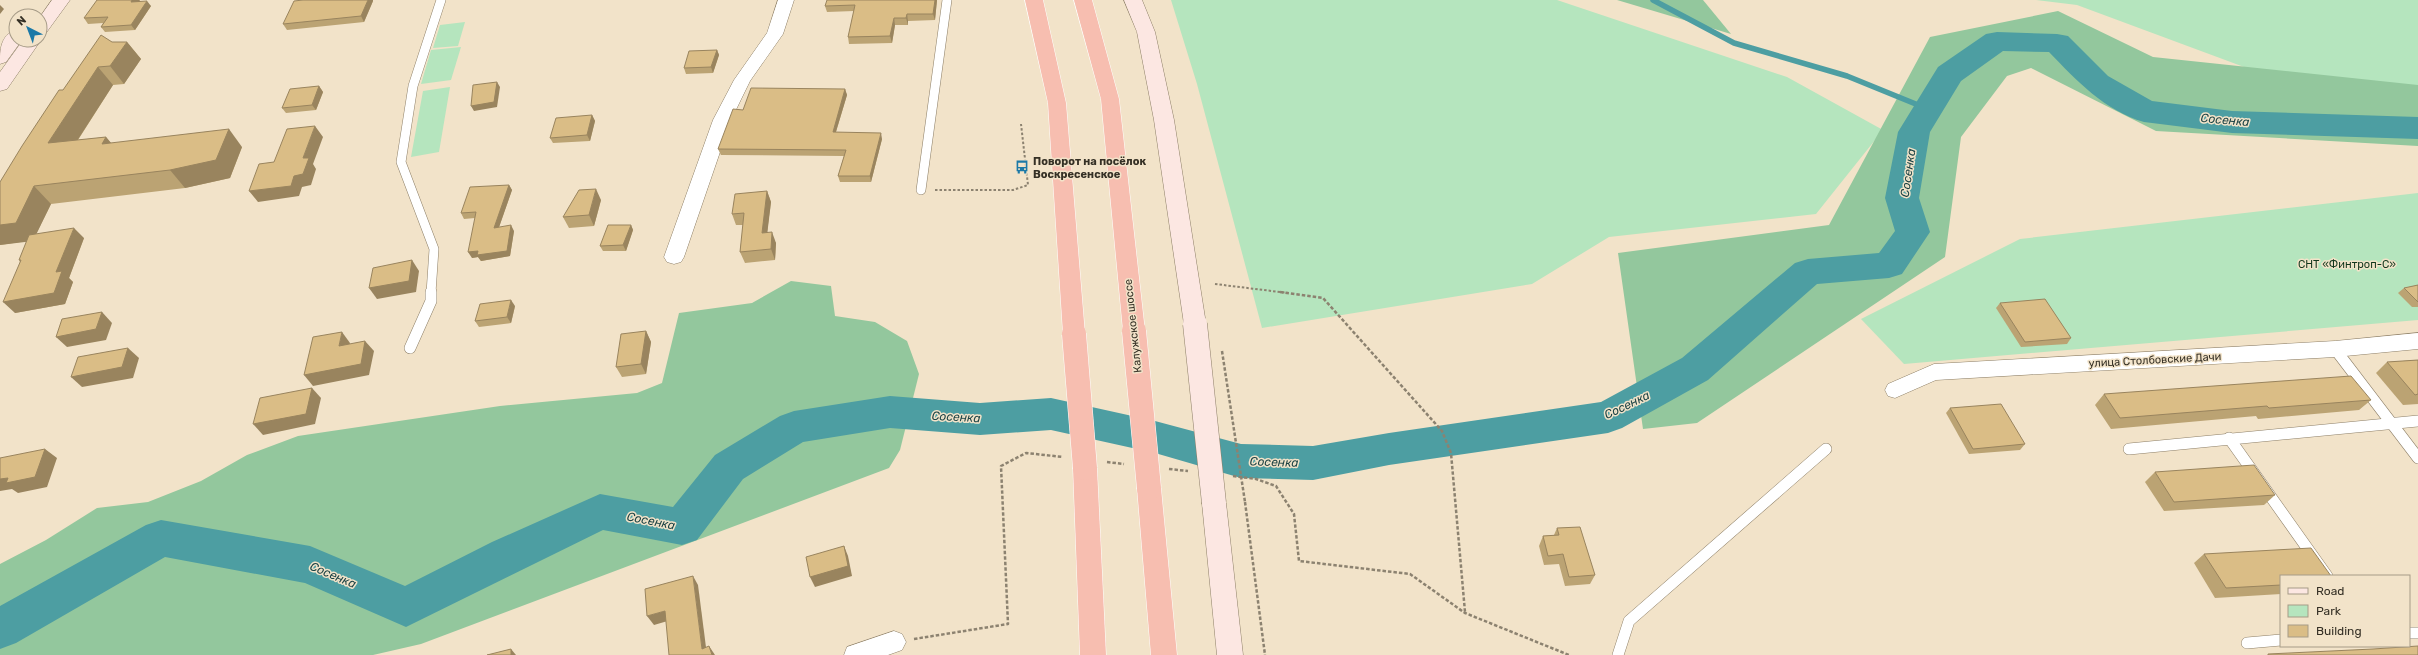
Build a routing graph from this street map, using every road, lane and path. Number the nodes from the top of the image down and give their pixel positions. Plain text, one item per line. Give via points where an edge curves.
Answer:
1 (61, 0) edge
2 (441, 0) edge
3 (786, 0) edge
4 (947, 0) edge
5 (1034, 0) edge
6 (1083, 0) edge
7 (1133, 2) edge
8 (48, 18) edge
9 (8, 47) edge
10 (26, 48) edge
11 (0, 58) edge
12 (0, 85) edge
13 (1021, 124) dead end
14 (921, 190) joint
15 (674, 257) dead end
16 (1215, 284) dead end
17 (2418, 341) edge
18 (1221, 343) dead end
19 (410, 348) dead end
20 (2335, 349) junction
21 (1895, 390) dead end
22 (2418, 421) edge
23 (2391, 423) junction
24 (2229, 438) junction
25 (1826, 449) dead end
26 (2129, 449) dead end
27 (2418, 458) edge
28 (2325, 575) edge
29 (1465, 613) dead end
30 (2280, 640) edge
31 (894, 642) dead end
32 (2247, 643) dead end
33 (856, 655) edge
34 (1093, 655) edge
35 (1164, 655) edge
36 (1230, 655) edge
37 (1265, 655) edge
38 (1618, 655) edge

1 - 8 main road
2 - 19 lane via 414,86 401,162 434,249 430,301
3 - 15 street via 775,34 742,80 722,120
4 - 14 lane
5 - 34 highway, bridge via 1057,104 1085,468
6 - 35 highway, Калужское шоссе, bridge via 1094,31 1110,99
7 - 36 main road, bridge via 1146,32 1164,120 1195,324
9 - 11 main road
10 - 12 main road
13 - 14 path via 1028,185 1013,190
16 - 29 path via 1323,298 1442,431 1451,453
17 - 20 street, улица Столбовские Дачи
18 - 37 path, bridge
20 - 21 street, улица Столбовские Дачи via 1934,372
20 - 23 lane
22 - 23 lane
23 - 24 lane
23 - 27 lane
24 - 26 lane
24 - 28 lane
25 - 38 lane via 1630,621
30 - 32 lane
31 - 33 street

